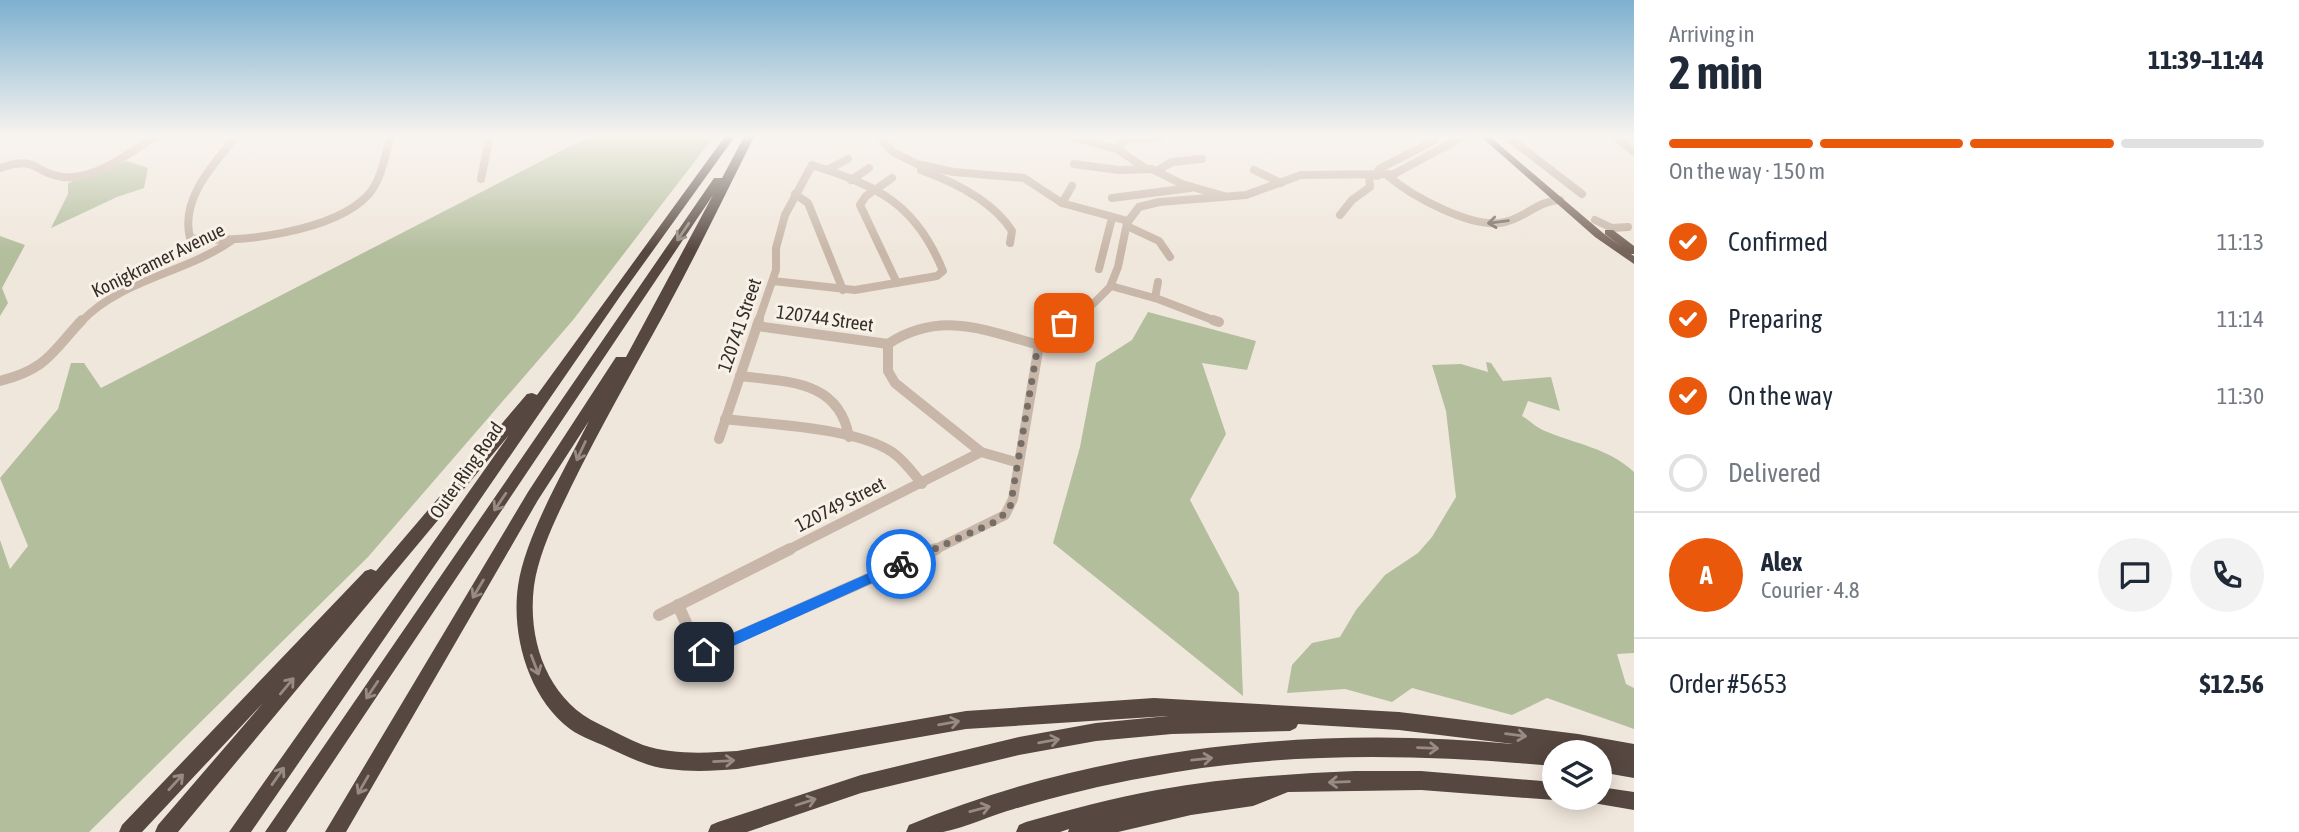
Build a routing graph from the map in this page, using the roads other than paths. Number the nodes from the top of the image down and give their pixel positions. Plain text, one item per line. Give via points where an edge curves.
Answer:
1 (53, 174) edge
2 (84, 174) edge
3 (207, 174) edge
4 (379, 174) edge
5 (482, 174) edge
6 (703, 174) edge
7 (723, 174) edge
8 (729, 174) edge
9 (807, 174) edge
10 (836, 174) edge
11 (860, 174) edge
12 (927, 174) edge
13 (973, 174) edge
14 (1165, 174) edge
15 (1262, 174) edge
16 (1386, 174) edge
17 (1529, 174) edge
18 (1541, 174) edge
19 (1557, 174) edge
20 (1378, 175) junction
21 (892, 178) dead end
22 (481, 179) dead end
23 (851, 180) junction
24 (1281, 183) junction
25 (1072, 186) dead end
26 (1191, 187) junction
27 (874, 191) junction
28 (795, 194) junction
29 (1582, 194) dead end
30 (1227, 197) junction
31 (1112, 198) dead end
32 (1560, 200) junction
33 (1089, 202) dead end
34 (1062, 203) junction
35 (1083, 211) junction
36 (1340, 215) dead end
37 (1112, 218) junction
38 (1595, 220) junction
39 (1631, 223) edge
40 (1128, 224) junction
41 (1620, 240) junction
42 (231, 241) junction
43 (1010, 243) dead end
44 (1634, 251) edge
45 (1170, 257) dead end
46 (684, 261) junction
47 (1634, 261) edge
48 (1099, 269) dead end
49 (773, 281) junction
50 (1158, 282) dead end
51 (897, 283) junction
52 (1111, 286) junction
53 (843, 290) junction
54 (617, 292) junction
55 (1154, 298) junction
56 (1219, 321) dead end
57 (757, 326) junction
58 (888, 344) junction
59 (1039, 345) junction
60 (740, 376) junction
61 (0, 381) edge
62 (725, 419) junction
63 (849, 437) junction
64 (719, 439) dead end
65 (981, 452) junction
66 (1019, 463) junction
67 (462, 483) junction
68 (922, 484) junction
69 (678, 605) junction
70 (659, 615) dead end
71 (1399, 721) junction
72 (1634, 753) edge
73 (1542, 756) edge
74 (1612, 765) edge
75 (1634, 769) edge
76 (1291, 784) junction
77 (1542, 790) edge
78 (1612, 798) edge
79 (1634, 801) edge
80 (129, 832) edge
81 (165, 832) edge
82 (239, 832) edge
83 (275, 832) edge
84 (335, 832) edge
85 (718, 832) edge
86 (916, 832) edge
87 (1026, 832) edge
88 (1078, 832) edge

1 - 2 street
3 - 42 street via 198,185 187,233 197,240
4 - 42 street, Konigkramer Avenue via 359,203 293,230
5 - 22 street
6 - 54 highway, Outer Ring Road
7 -> 83 highway
8 - 46 highway
9 - 28 street, 120741 Street
10 - 23 street
11 - 23 street
12 - 43 street via 953,182 997,214 1012,231
13 - 34 street via 1024,178
14 - 26 street
15 - 24 street
16 - 20 street
17 - 32 main road
18 - 38 main road
19 - 29 street
20 - 24 street via 1301,175
32 -> 20 street via 1540,201 1507,222 1486,224
20 - 36 street
21 - 27 street
23 - 27 street
24 - 30 street
25 - 34 street
26 - 30 street
26 - 31 street
27 - 51 street via 860,207
27 - 51 street via 918,223 942,268 943,274
28 - 49 street, 120741 Street via 778,242
28 - 53 street via 808,203
30 - 40 street via 1146,204 1133,211
32 - 47 main road
33 - 35 street
34 - 35 street
35 - 37 street
37 - 40 street
37 - 48 street
38 - 39 street via 1612,228
38 - 41 main road
39 - 41 street
40 - 45 street via 1163,243
40 - 52 street
41 - 44 main road
42 - 61 street, Konigkramer Avenue via 197,262 102,304 79,321 44,365
46 -> 71 highway via 552,511 526,586 528,646 536,669 547,692 577,723 640,753 704,762 966,720 1089,710 1154,707
46 -> 84 highway via 533,496
49 - 53 street
49 - 57 street, 120741 Street
50 - 55 street
51 - 53 street
52 - 55 street
52 - 59 street via 1049,332
54 - 67 highway
82 -> 54 highway, Outer Ring Road
55 - 56 street
57 - 58 street, 120744 Street
57 - 60 street, 120741 Street
58 - 59 street via 904,332 951,323
58 - 65 street via 888,371 895,383
59 - 66 street
60 - 62 street, 120741 Street
60 - 63 street via 817,390 847,416
62 - 63 street
62 - 64 street, 120741 Street
63 - 68 street via 892,452
65 - 66 street
65 - 68 street, 120749 Street
66 - 69 street via 1012,504 997,521 702,652
80 -> 67 highway
81 -> 67 highway
68 - 69 street, 120749 Street
69 - 70 street, 120749 Street
71 -> 72 highway
85 -> 71 highway via 861,784 1096,732 1241,722
86 -> 73 highway via 965,813 1080,781 1192,760 1378,746
74 - 75 highway
77 -> 76 highway via 1440,782
76 - 87 highway via 1180,795
76 - 88 highway via 1254,797 1191,805
78 - 79 highway

